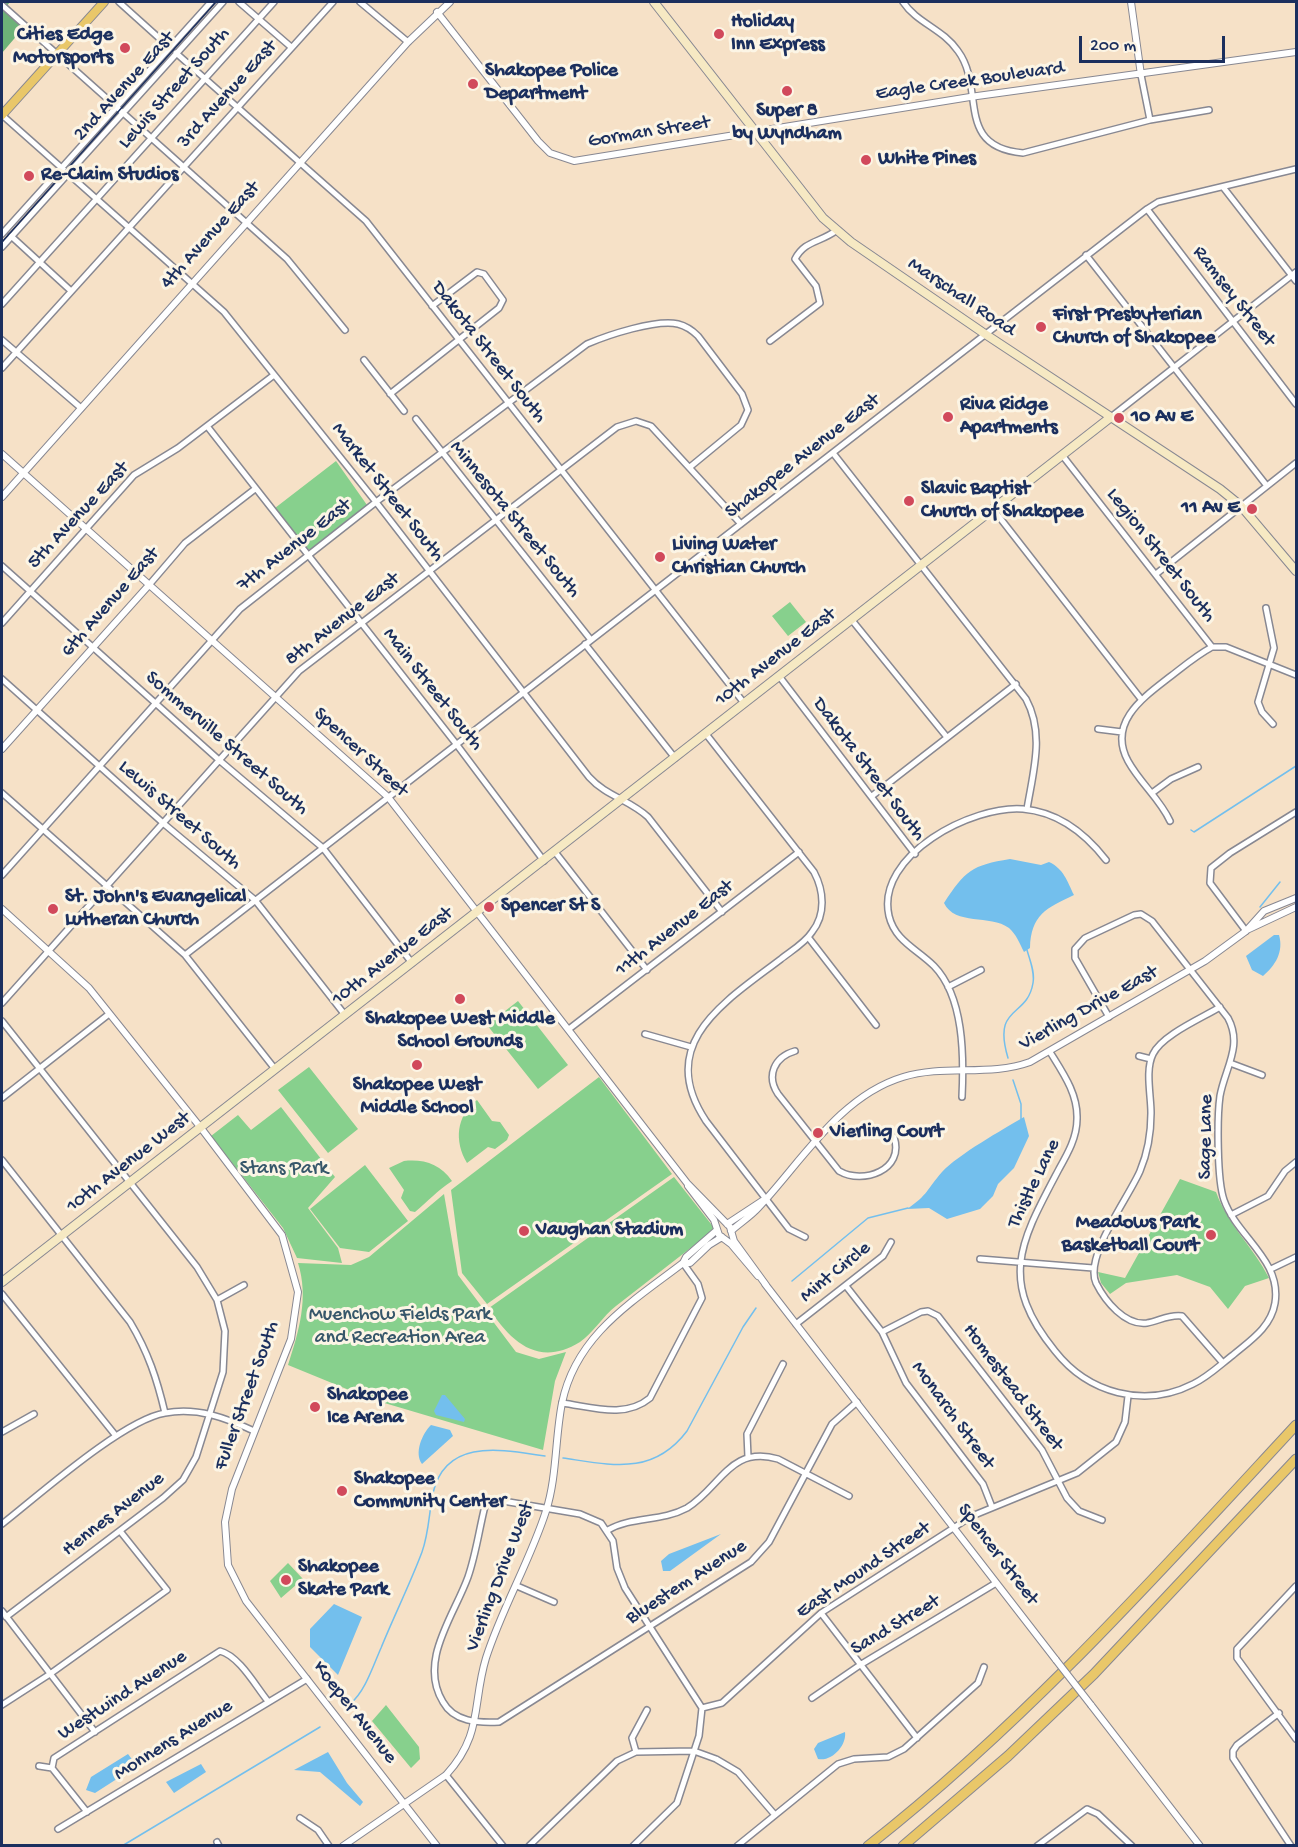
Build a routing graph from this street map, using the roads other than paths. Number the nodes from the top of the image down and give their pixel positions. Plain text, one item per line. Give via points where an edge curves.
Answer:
1 (104, 2) edge
2 (119, 2) edge
3 (210, 2) edge
4 (223, 2) edge
5 (239, 2) edge
6 (274, 2) edge
7 (333, 2) edge
8 (360, 2) edge
9 (450, 2) edge
10 (654, 2) edge
11 (903, 2) edge
12 (1131, 2) edge
13 (2, 6) edge
14 (437, 12) junction
15 (258, 19) junction
16 (408, 42) junction
17 (170, 47) junction
18 (291, 47) junction
19 (176, 52) junction
20 (1296, 52) edge
21 (57, 54) junction
22 (1141, 75) junction
23 (205, 78) junction
24 (970, 97) junction
25 (115, 105) junction
26 (237, 107) junction
27 (1209, 110) dead end
28 (123, 112) junction
29 (2, 115) edge
30 (1150, 120) junction
31 (755, 133) junction
32 (151, 138) junction
33 (301, 161) junction
34 (61, 167) junction
35 (183, 167) junction
36 (1296, 169) edge
37 (69, 174) junction
38 (1223, 187) junction
39 (97, 199) junction
40 (1146, 209) junction
41 (246, 222) junction
42 (127, 226) junction
43 (837, 230) junction
44 (2, 231) edge
45 (11, 237) junction
46 (2, 248) edge
47 (1086, 255) junction
48 (40, 262) junction
49 (1295, 276) edge
50 (192, 282) junction
51 (70, 290) junction
52 (2, 304) edge
53 (432, 306) junction
54 (1233, 322) junction
55 (345, 330) dead end
56 (985, 334) junction
57 (2, 340) edge
58 (457, 340) junction
59 (770, 341) dead end
60 (16, 352) junction
61 (364, 360) dead end
62 (2, 368) edge
63 (1174, 368) junction
64 (274, 375) junction
65 (390, 394) junction
66 (507, 404) junction
67 (1296, 404) edge
68 (81, 408) junction
69 (404, 411) dead end
70 (1111, 417) junction
71 (416, 419) dead end
72 (207, 426) junction
73 (441, 453) junction
74 (833, 453) junction
75 (2, 454) edge
76 (1062, 455) junction
77 (1296, 463) edge
78 (690, 467) junction
79 (561, 471) junction
80 (22, 474) junction
81 (1267, 486) junction
82 (255, 489) junction
83 (2, 497) edge
84 (376, 502) junction
85 (1241, 506) junction
86 (993, 509) junction
87 (495, 520) junction
88 (741, 524) junction
89 (85, 528) junction
90 (308, 555) junction
91 (2, 566) edge
92 (922, 566) junction
93 (430, 571) junction
94 (1296, 571) edge
95 (1156, 573) junction
96 (148, 585) junction
97 (656, 589) junction
98 (30, 592) junction
99 (1266, 608) dead end
100 (851, 619) junction
101 (2, 623) edge
102 (360, 623) junction
103 (213, 640) junction
104 (588, 642) junction
105 (1212, 647) junction
106 (93, 648) junction
107 (1269, 664) junction
108 (1296, 675) edge
109 (779, 676) junction
110 (2, 679) edge
111 (1016, 684) junction
112 (525, 692) junction
113 (274, 697) junction
114 (1141, 699) junction
115 (154, 702) junction
116 (744, 703) junction
117 (37, 711) junction
118 (1273, 724) dead end
119 (1098, 729) dead end
120 (1122, 732) junction
121 (706, 734) junction
122 (946, 736) junction
123 (457, 745) junction
124 (2, 749) edge
125 (675, 759) junction
126 (219, 760) junction
127 (98, 766) junction
128 (1198, 767) dead end
129 (2, 793) edge
130 (1152, 793) junction
131 (872, 796) junction
132 (388, 797) junction
133 (621, 801) junction
134 (1027, 809) junction
135 (1296, 812) edge
136 (1170, 821) dead end
137 (162, 823) junction
138 (40, 830) junction
139 (323, 848) junction
140 (555, 852) junction
141 (799, 852) junction
142 (915, 854) junction
143 (1106, 860) dead end
144 (544, 861) junction
145 (2, 875) edge
146 (105, 885) junction
147 (1296, 898) edge
148 (255, 900) junction
149 (1296, 907) edge
150 (2, 909) edge
151 (478, 912) junction
152 (722, 912) junction
153 (1246, 931) junction
154 (808, 937) junction
155 (47, 949) junction
156 (185, 956) junction
157 (412, 963) junction
158 (647, 970) junction
159 (981, 970) dead end
160 (1190, 970) junction
161 (948, 987) junction
162 (2, 1003) edge
163 (1220, 1007) junction
164 (109, 1014) junction
165 (345, 1016) junction
166 (1109, 1017) junction
167 (2, 1021) edge
168 (876, 1025) dead end
169 (569, 1029) junction
170 (645, 1034) dead end
171 (692, 1047) junction
172 (795, 1051) dead end
173 (1050, 1053) junction
174 (1139, 1056) dead end
175 (1151, 1059) junction
176 (1230, 1063) junction
177 (41, 1068) junction
178 (275, 1069) junction
179 (962, 1070) junction
180 (1262, 1075) dead end
181 (962, 1097) dead end
182 (2, 1098) edge
183 (201, 1128) junction
184 (894, 1137) dead end
185 (816, 1143) junction
186 (2, 1160) edge
187 (1296, 1161) edge
188 (131, 1183) junction
189 (687, 1183) junction
190 (765, 1198) junction
191 (1231, 1215) junction
192 (729, 1228) junction
193 (718, 1229) junction
194 (62, 1236) junction
195 (722, 1237) junction
196 (805, 1237) dead end
197 (891, 1242) dead end
198 (1296, 1257) edge
199 (980, 1259) dead end
200 (683, 1263) junction
201 (1020, 1263) junction
202 (1094, 1268) junction
203 (1271, 1269) junction
204 (2, 1282) edge
205 (244, 1285) dead end
206 (766, 1285) junction
207 (846, 1286) junction
208 (2, 1294) edge
209 (218, 1300) junction
210 (796, 1324) junction
211 (882, 1332) junction
212 (1222, 1363) junction
213 (783, 1364) dead end
214 (1128, 1395) junction
215 (857, 1402) junction
216 (562, 1403) junction
217 (165, 1413) junction
218 (209, 1413) junction
219 (34, 1414) dead end
220 (1296, 1425) edge
221 (254, 1431) junction
222 (2, 1432) edge
223 (116, 1436) junction
224 (748, 1457) junction
225 (1296, 1459) edge
226 (805, 1473) junction
227 (1059, 1482) junction
228 (849, 1496) dead end
229 (992, 1507) junction
230 (547, 1509) junction
231 (1102, 1520) dead end
232 (2, 1524) edge
233 (956, 1527) junction
234 (608, 1530) junction
235 (120, 1531) junction
236 (996, 1583) junction
237 (517, 1586) junction
238 (1296, 1586) edge
239 (246, 1601) joint
240 (554, 1602) dead end
241 (2, 1611) edge
242 (821, 1613) junction
243 (6, 1617) junction
244 (649, 1626) junction
245 (860, 1665) junction
246 (984, 1668) dead end
247 (50, 1674) junction
248 (306, 1679) junction
249 (812, 1698) dead end
250 (267, 1700) junction
251 (2, 1705) edge
252 (702, 1708) junction
253 (646, 1710) dead end
254 (1279, 1713) junction
255 (475, 1724) junction
256 (95, 1732) junction
257 (917, 1738) junction
258 (1296, 1739) edge
259 (694, 1751) junction
260 (636, 1752) junction
261 (39, 1766) dead end
262 (52, 1768) junction
263 (446, 1775) junction
264 (404, 1804) junction
265 (87, 1812) junction
266 (775, 1815) junction
267 (300, 1818) dead end
268 (58, 1829) dead end
269 (329, 1845) edge
270 (343, 1845) edge
271 (437, 1845) edge
272 (503, 1845) edge
273 (528, 1845) edge
274 (633, 1845) edge
275 (737, 1845) edge
276 (868, 1845) edge
277 (903, 1845) edge
278 (1037, 1845) edge
279 (1132, 1845) edge
280 (1200, 1845) edge
281 (1291, 1845) edge

1 - 21 main road
2 - 17 street
3 - 17 street, 2nd Avenue East
4 - 19 street, 2nd Avenue East
5 - 15 street
6 - 15 street, Lewis Street South
7 - 18 street, 3rd Avenue East
8 - 16 street
9 - 14 street, 4th Avenue East
10 - 31 main road, Marschall Road
11 - 24 street via 918,18 949,39 960,54
12 - 22 street
13 - 21 street
14 - 16 street, 4th Avenue East
14 - 31 street, Gorman Street via 538,141 561,158 589,160
15 - 18 street
15 - 23 street, Lewis Street South
16 - 33 street, 4th Avenue East
17 - 25 street, 2nd Avenue East
18 - 26 street, 3rd Avenue East
19 - 23 street, Dakota Street South
19 - 28 street, 2nd Avenue East
20 - 22 street, Eagle Creek Boulevard
21 - 25 street
21 - 29 main road
22 - 24 street, Eagle Creek Boulevard
22 - 30 street
23 - 26 street, Dakota Street South
23 - 32 street, Lewis Street South
24 - 30 street via 977,127 993,145 1006,152 1023,153
24 - 31 street, Eagle Creek Boulevard
25 - 28 street
25 - 34 street, 2nd Avenue East
26 - 33 street, Dakota Street South
26 - 35 street, 3rd Avenue East
27 - 30 street
28 - 32 street
28 - 37 street, 2nd Avenue East
29 - 34 street, Market Street South
31 - 43 main road, Marschall Road via 812,206
32 - 35 street
32 - 39 street, Lewis Street South
33 - 41 street, 4th Avenue East
33 - 53 street, Dakota Street South via 366,221
34 - 37 street, Market Street South
34 - 44 street, 2nd Avenue East
35 - 41 street
35 - 42 street, 3rd Avenue East
36 - 38 street, Shakopee Avenue East
37 - 39 street, Market Street South
37 - 45 street, 2nd Avenue East
38 - 40 street, Shakopee Avenue East via 1158,202
38 - 49 street
39 - 42 street, Market Street South
39 - 48 street, Lewis Street South
40 - 47 street, Shakopee Avenue East
40 - 54 street, Ramsey Street
41 - 50 street, 4th Avenue East
41 - 55 street via 287,259
42 - 50 street, Market Street South
42 - 51 street, 3rd Avenue East
43 - 56 main road, Marschall Road
43 - 59 street via 824,240 805,246 795,259 816,286 819,303
45 - 46 street, 2nd Avenue East
45 - 48 street
47 - 56 street, Shakopee Avenue East
47 - 63 street
48 - 51 street
48 - 52 street, Lewis Street South
49 - 54 street, 10th Avenue East
50 - 64 street, Market Street South via 224,312
50 - 68 street, 4th Avenue East
51 - 60 street, 3rd Avenue East
53 - 58 street, Dakota Street South
53 - 58 street via 477,272 484,274 501,297 499,308
54 - 63 street, 10th Avenue East
54 - 67 street, Ramsey Street
56 - 70 main road, Marschall Road
56 - 74 street, Shakopee Avenue East
57 - 60 street
58 - 65 street
58 - 66 street, Dakota Street South
60 - 62 street, 3rd Avenue East
60 - 68 street
61 - 65 street
63 - 70 street, 10th Avenue East
63 - 81 street
64 - 72 street, 5th Avenue East
64 - 84 street, Market Street South
65 - 69 street
66 - 73 street, 7th Avenue East
66 - 78 street, 7th Avenue East via 587,344 660,324 681,324 698,336 742,394 748,410 741,425
66 - 79 street, Dakota Street South
68 - 80 street, 4th Avenue East
70 - 76 main road, 10th Avenue East
70 - 85 main road, Marschall Road
71 - 73 street, Minnesota Street South
72 - 82 street, Main Street South
72 - 89 street, 5th Avenue East via 139,471
73 - 84 street, 7th Avenue East
73 - 87 street, Minnesota Street South
74 - 88 street, Shakopee Avenue East
74 - 92 street
75 - 80 street, Spencer Street
76 - 86 main road, 10th Avenue East
76 - 95 street, Legion Street South
77 - 81 street
78 - 79 street, 8th Avenue East via 651,426 636,421 617,427
78 - 88 street
79 - 87 street, 8th Avenue East
79 - 97 street, Dakota Street South
80 - 83 street, 4th Avenue East
80 - 89 street, Spencer Street
81 - 85 street
82 - 90 street, Main Street South
82 - 96 street, 6th Avenue East via 185,543
84 - 90 street, 7th Avenue East
84 - 93 street, Market Street South
85 - 94 main road, Marschall Road
85 - 95 street
86 - 92 main road, 10th Avenue East
86 - 114 street
87 - 93 street, 8th Avenue East
87 - 104 street, Minnesota Street South
88 - 97 street, Shakopee Avenue East
89 - 96 street, Spencer Street
89 - 98 street, 5th Avenue East
90 - 102 street, Main Street South
90 - 103 street, 7th Avenue East via 240,609
91 - 98 street, Sommerville Street South
92 - 100 main road, 10th Avenue East
92 - 111 street
93 - 102 street, 8th Avenue East
93 - 112 street, Market Street South
95 - 105 street, Legion Street South
96 - 103 street, Spencer Street
96 - 106 street, 6th Avenue East
97 - 104 street, Shakopee Avenue East
97 - 116 street, Dakota Street South
98 - 101 street, 5th Avenue East
98 - 106 street, Sommerville Street South
99 - 107 street via 1274,648
100 - 109 main road, 10th Avenue East
100 - 122 street
102 - 113 street, 8th Avenue East via 299,671
102 - 123 street, Main Street South
103 - 113 street, Spencer Street
103 - 115 street, 7th Avenue East
104 - 112 street, Shakopee Avenue East
104 - 125 street, Minnesota Street South
105 - 107 street via 1222,646
105 - 114 street
106 - 115 street, Sommerville Street South
106 - 117 street, 6th Avenue East
107 - 108 street
107 - 118 street via 1258,702
109 - 116 main road, 10th Avenue East
109 - 131 street, Dakota Street South
110 - 117 street, Lewis Street South
111 - 122 street
111 - 134 street via 1033,711 1036,726
112 - 123 street, Shakopee Avenue East
112 - 133 street, Market Street South via 596,784
113 - 126 street, 8th Avenue East
113 - 132 street, Spencer Street
114 - 120 street via 1128,714
115 - 126 street, Sommerville Street South
115 - 127 street, 7th Avenue East
116 - 121 main road, 10th Avenue East
117 - 124 street, 6th Avenue East
117 - 127 street, Lewis Street South
119 - 120 street
120 - 130 street via 1129,762
121 - 125 main road, 10th Avenue East
121 - 141 street
122 - 131 street
123 - 132 street, Shakopee Avenue East
123 - 144 street, Main Street South
125 - 133 main road, 10th Avenue East
126 - 137 street, 8th Avenue East
126 - 139 street, Sommerville Street South
127 - 137 street, Lewis Street South
127 - 138 street, 7th Avenue East
128 - 130 street
129 - 138 street
130 - 136 street
131 - 142 street, Dakota Street South
132 - 139 street, Shakopee Avenue East
132 - 151 street, Spencer Street
133 - 140 main road, 10th Avenue East
133 - 152 street, Market Street South via 648,817
134 - 142 street via 975,815 947,829
134 - 143 street via 1074,828
135 - 153 street via 1211,868 1210,883
137 - 146 street, 8th Avenue East
137 - 148 street, Lewis Street South
138 - 145 street, 7th Avenue East
138 - 146 street
139 - 148 street, Shakopee Avenue East
139 - 157 street, Sommerville Street South
140 - 144 main road, 10th Avenue East
140 - 158 street
141 - 152 street, 11th Avenue East
141 - 154 street via 814,872 822,894 819,919
142 - 161 street, Dakota Street South via 897,872 890,887 890,919 900,938 934,966
144 - 151 main road, 10th Avenue East
146 - 155 street, 8th Avenue East
146 - 156 street
147 - 153 street, Vierling Drive East via 1264,911
148 - 156 street, Shakopee Avenue East
148 - 165 street, Lewis Street South
149 - 153 street, Vierling Drive East
150 - 155 street, Fuller Street South
151 - 157 main road, 10th Avenue East
151 - 169 street, Spencer Street
152 - 158 street, 11th Avenue East
153 - 160 street, Vierling Drive East
154 - 168 street
154 - 171 street via 710,1015
155 - 162 street, 8th Avenue East
155 - 164 street, Fuller Street South via 89,988
156 - 178 street
157 - 165 main road, 10th Avenue East
158 - 169 street, 11th Avenue East
159 - 161 street
160 - 163 street, Sage Lane
160 - 166 street, Vierling Drive East
160 - 166 street, Sage Lane via 1152,921 1138,914 1085,938 1075,949 1075,958
161 - 179 street, Dakota Street South via 960,1033
163 - 175 street via 1162,1042
163 - 176 street, Sage Lane via 1235,1034
164 - 177 street
164 - 183 street, Fuller Street South
165 - 178 main road, 10th Avenue East
166 - 173 street, Vierling Drive East
167 - 177 street, Hennes Avenue
169 - 189 street, Spencer Street
170 - 171 street
171 - 190 street via 689,1075 694,1102
172 - 185 street via 777,1062 772,1084
173 - 179 street, Vierling Drive East via 1007,1069
173 - 201 street, Thistle Lane via 1074,1097 1077,1128 1031,1222
174 - 175 street
175 - 202 street via 1146,1155 1098,1251
176 - 180 street
176 - 191 street, Sage Lane via 1219,1109 1221,1185
177 - 182 street
177 - 188 street, Hennes Avenue
178 - 183 main road, 10th Avenue West
179 - 181 street, Dakota Street South
179 - 185 street, Vierling Drive East via 917,1074 882,1085 850,1106
183 - 188 main road, 10th Avenue West
183 - 221 street, Fuller Street South via 282,1235 298,1292 291,1339
184 - 185 street via 897,1148 890,1163 880,1172 861,1177 839,1171
185 - 190 street, Vierling Drive East
186 - 194 street
187 - 191 street via 1268,1196
188 - 194 main road, 10th Avenue West
188 - 209 street, Hennes Avenue
189 - 192 street, Spencer Street
189 - 193 street, Spencer Street
190 - 192 street, Vierling Drive East
190 - 196 street via 789,1229
191 - 203 street, Sage Lane
192 - 193 street via 720,1225
192 - 195 street via 727,1237
192 - 206 street, Spencer Street
193 - 195 street, Spencer Street
193 - 200 street
194 - 204 main road, 10th Avenue West
194 - 217 street via 145,1346
195 - 200 street via 690,1263
195 - 206 street, Spencer Street
197 - 207 street, Mint Circle via 883,1256
198 - 203 street
199 - 201 street
200 - 216 street via 593,1336 578,1359
200 - 216 street via 698,1284 702,1298 650,1398 621,1412
201 - 202 street
201 - 214 street, Thistle Lane via 1028,1310 1054,1351 1082,1377 1101,1388
202 - 212 street via 1099,1287 1125,1318 1143,1323 1182,1316
203 - 212 street, Sage Lane via 1276,1294 1269,1320
205 - 209 street
206 - 210 street, Spencer Street
207 - 210 street, Mint Circle
207 - 211 street, Monarch Street
208 - 223 street
209 - 218 street, Hennes Avenue via 225,1331 223,1372
210 - 215 street, Spencer Street
211 - 227 street, Homestead Street via 921,1311 938,1316 1042,1450
211 - 229 street, Monarch Street via 901,1375 977,1474
212 - 214 street, Thistle Lane via 1177,1391
213 - 224 street via 747,1434
214 - 227 street, East Mound Street via 1125,1422 1116,1442
215 - 226 street, Bluestem Avenue via 832,1424
215 - 233 street, Spencer Street
216 - 230 street, Vierling Drive West
217 - 218 street
217 - 223 street via 145,1419
218 - 221 street
218 - 235 street, Hennes Avenue via 196,1457 183,1480
219 - 222 street
220 - 276 highway via 1032,1704 974,1758
221 - 239 street, Fuller Street South via 232,1489 225,1522 228,1565
223 - 232 street
224 - 226 street via 768,1456
224 - 234 street via 730,1467 698,1501 675,1514 623,1523
225 - 277 highway via 1078,1691
226 - 228 street
226 - 244 street, Bluestem Avenue via 761,1553 739,1571
227 - 229 street, East Mound Street
227 - 231 street, Homestead Street via 1079,1511
229 - 233 street, East Mound Street
230 - 234 street via 592,1518
230 - 237 street, Vierling Drive West
230 - 255 street via 492,1500 485,1506 467,1578 433,1669 437,1693 447,1710
233 - 236 street, Spencer Street
233 - 242 street, East Mound Street
234 - 244 street via 620,1578
235 - 243 street, Hennes Avenue
235 - 247 street via 167,1590
236 - 245 street, Sand Street
236 - 280 street, Spencer Street, bridge
237 - 240 street
237 - 255 street, Vierling Drive West via 486,1658
238 - 254 street via 1241,1642 1237,1653
239 - 248 street, Koeper Avenue
241 - 243 street
242 - 245 street
242 - 252 street, East Mound Street via 722,1703
243 - 247 street
244 - 252 street
244 - 255 street, Bluestem Avenue via 499,1722
245 - 249 street, Sand Street
245 - 257 street
246 - 257 street via 978,1683
247 - 251 street
247 - 256 street
248 - 250 street, Monnens Avenue
248 - 264 street, Koeper Avenue
250 - 256 street, Westwind Avenue via 228,1653 220,1651
250 - 265 street, Monnens Avenue
252 - 259 street
253 - 260 street via 632,1738
254 - 258 street
254 - 281 street via 1238,1745 1233,1758
255 - 263 street, Vierling Drive West via 459,1761
256 - 262 street, Westwind Avenue via 54,1758
257 - 266 street via 888,1757 838,1764
259 - 260 street
259 - 266 street via 738,1772
259 - 274 street via 677,1803
260 - 273 street via 617,1761
261 - 262 street, Westwind Avenue
262 - 265 street
263 - 264 street, Vierling Drive West
263 - 272 street
264 - 270 street, Vierling Drive West
264 - 271 street, Koeper Avenue
265 - 268 street, Monnens Avenue
266 - 275 street
267 - 269 street via 313,1825
278 - 279 street via 1087,1809

